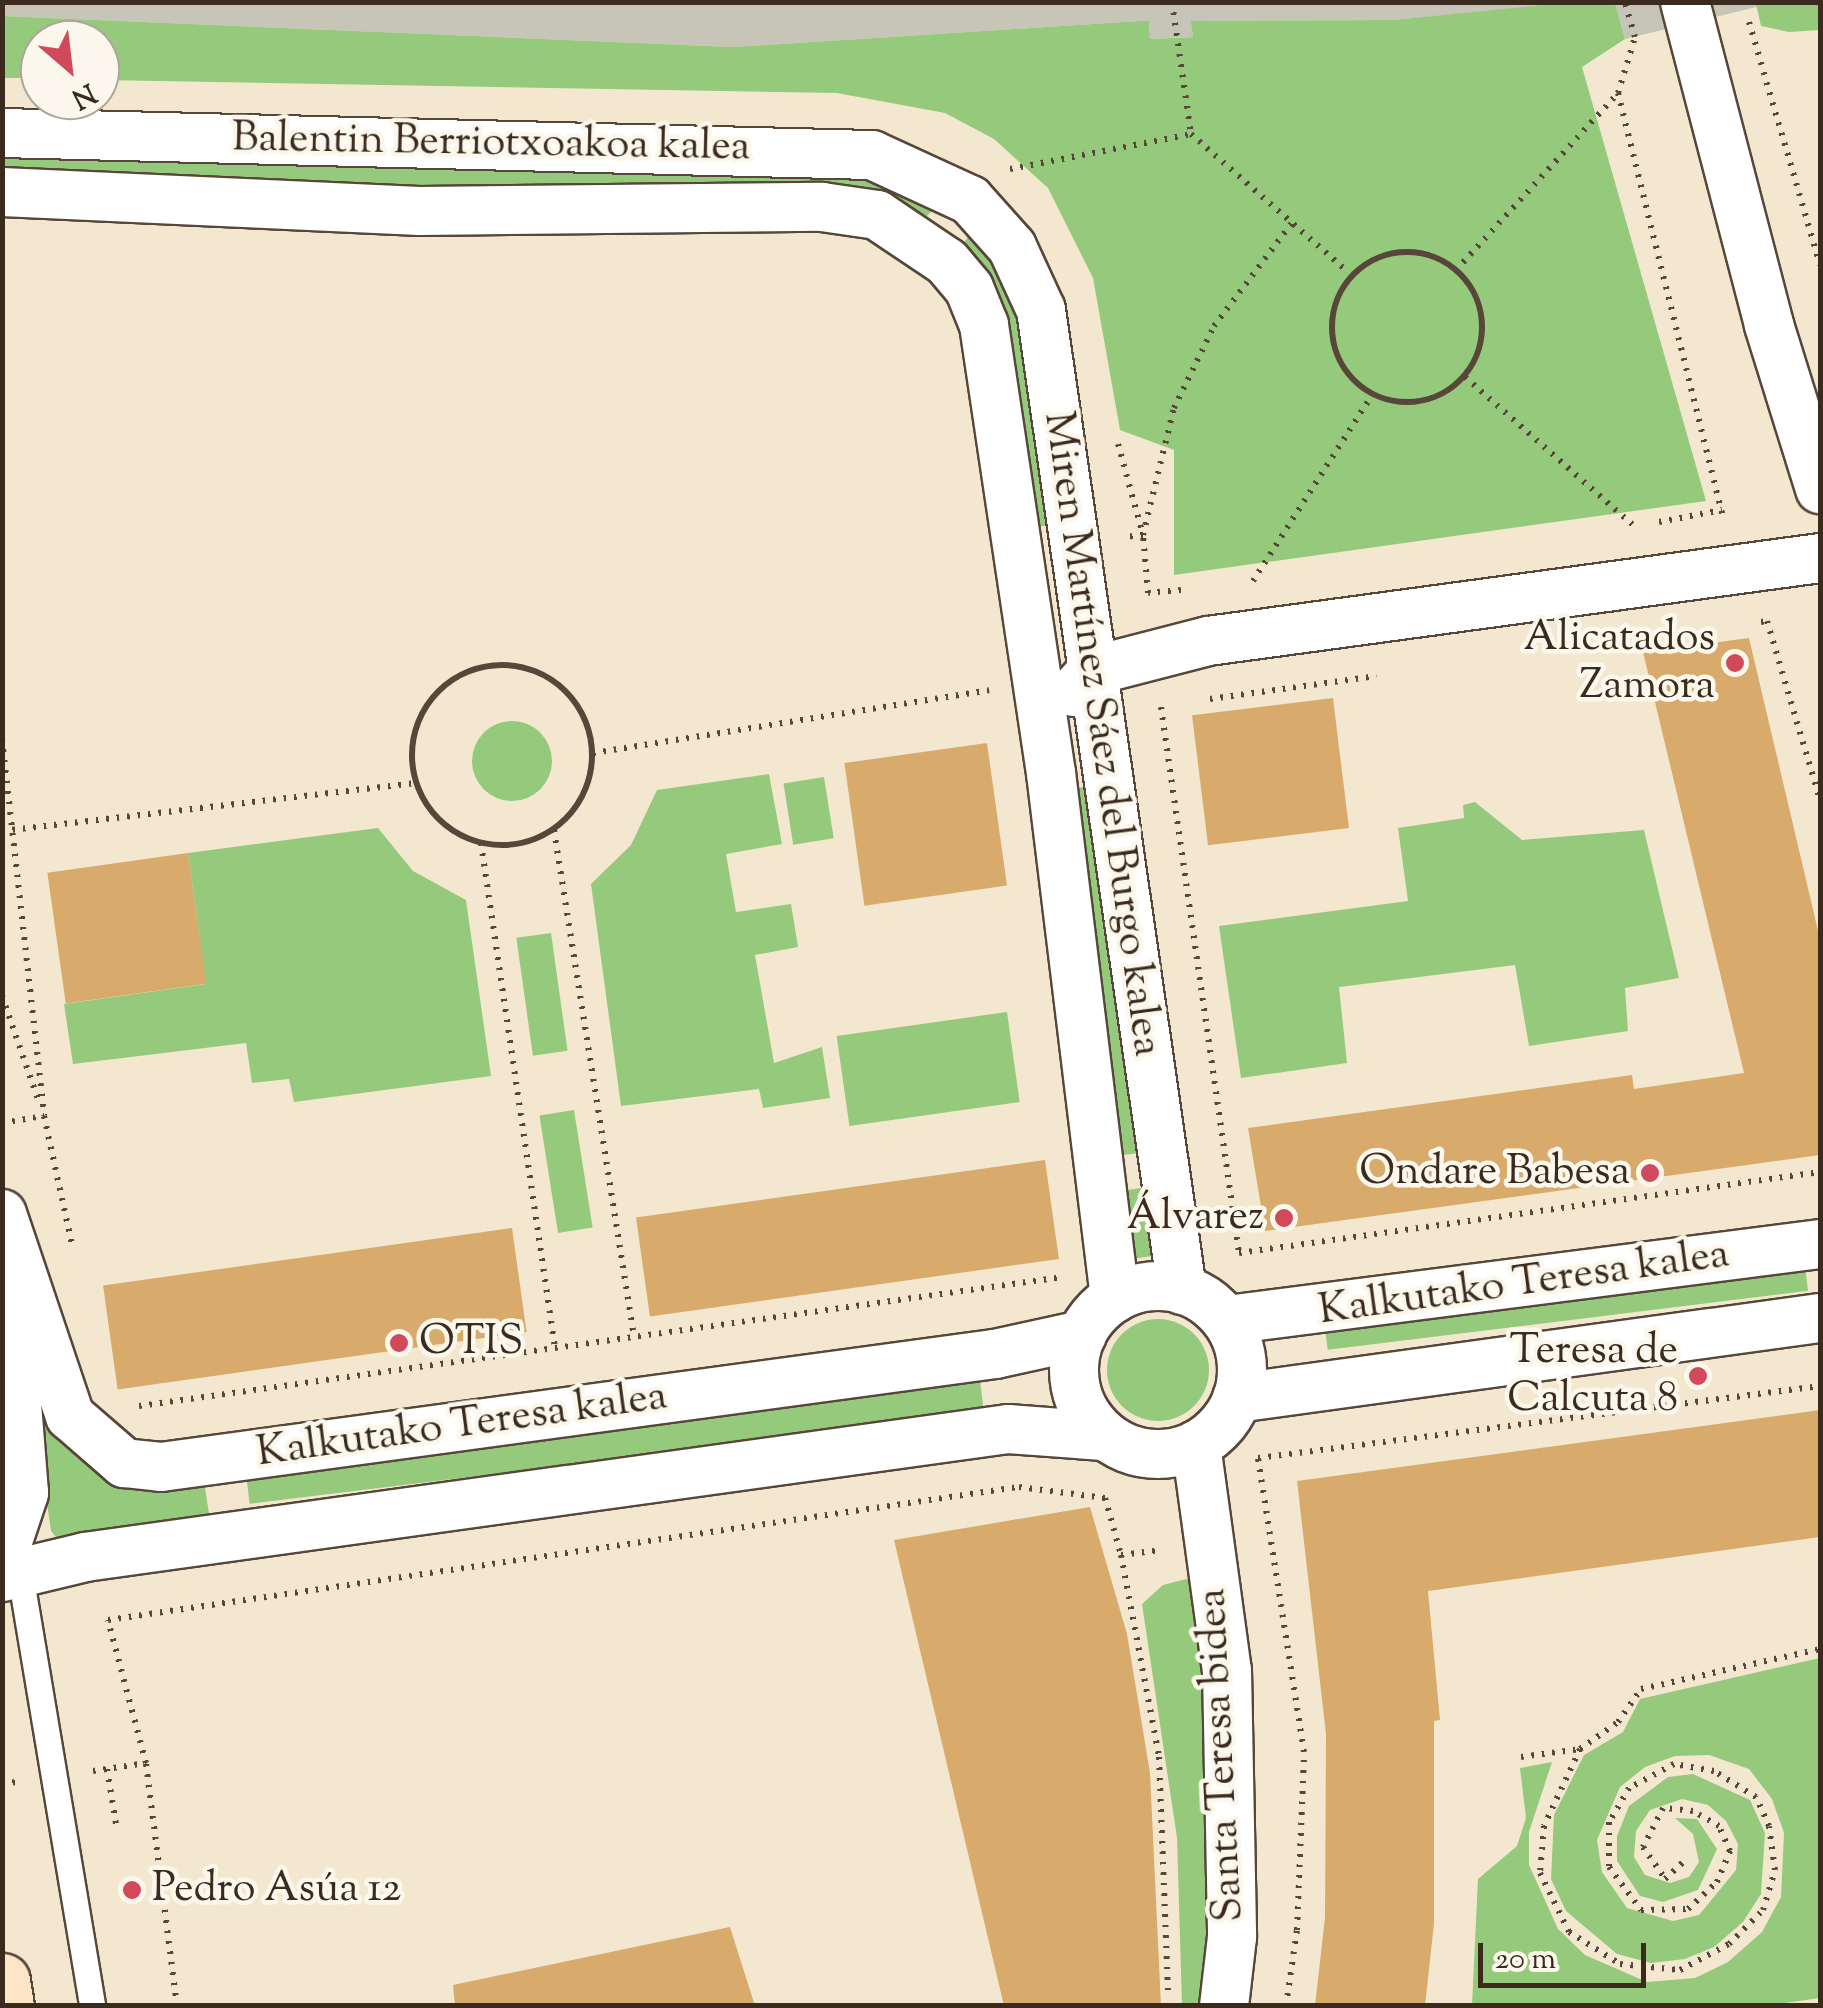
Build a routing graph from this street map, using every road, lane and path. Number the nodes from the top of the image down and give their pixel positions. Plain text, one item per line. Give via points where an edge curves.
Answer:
1 (1172, 2) edge
2 (1625, 2) edge
3 (1745, 8) dead end
4 (1688, 12) edge
5 (1618, 93) junction
6 (2, 133) edge
7 (1191, 134) junction
8 (982, 186) junction
9 (2, 192) edge
10 (1292, 223) junction
11 (927, 246) joint
12 (1820, 265) edge
13 (1456, 270) junction
14 (1349, 274) junction
15 (1465, 377) junction
16 (1372, 395) junction
17 (1820, 489) edge
18 (1722, 510) junction
19 (1820, 558) edge
20 (1725, 568) junction
21 (1253, 581) dead end
22 (1148, 593) dead end
23 (992, 669) dead end
24 (1092, 671) junction
25 (1394, 674) dead end
26 (1200, 700) dead end
27 (1180, 702) dead end
28 (1044, 724) junction
29 (2, 739) edge
30 (593, 753) junction
31 (416, 783) junction
32 (1820, 800) edge
33 (14, 829) junction
34 (554, 830) junction
35 (2, 831) edge
36 (481, 843) junction
37 (2, 996) edge
38 (44, 1116) junction
39 (2, 1124) edge
40 (1818, 1172) edge
41 (1818, 1187) edge
42 (2, 1214) edge
43 (2, 1232) edge
44 (1820, 1244) edge
45 (76, 1264) dead end
46 (986, 1288) dead end
47 (1182, 1290) junction
48 (1114, 1298) junction
49 (1820, 1318) edge
50 (1226, 1320) junction
51 (1082, 1335) junction
52 (634, 1337) junction
53 (556, 1348) junction
54 (1820, 1386) edge
55 (1238, 1398) junction
56 (124, 1408) dead end
57 (1104, 1436) junction
58 (1196, 1445) junction
59 (1269, 1535) junction
60 (1210, 1544) junction
61 (8, 1549) edge
62 (1121, 1555) junction
63 (1820, 1649) edge
64 (1580, 1750) junction
65 (1521, 1757) dead end
66 (107, 1769) dead end
67 (116, 1824) dead end
68 (1684, 1861) dead end
69 (2, 1981) edge
70 (6, 2006) edge
71 (92, 2006) edge
72 (177, 2006) edge
73 (1168, 2006) edge
74 (1224, 2006) edge
75 (1286, 2006) edge

1 - 7 path
2 - 5 path via 1634,36
3 - 12 path
4 - 17 street via 1769,324
5 - 13 path
5 - 18 path
6 - 8 street, Balentin Berriotxoakoa kalea via 872,155
7 - 8 path
7 - 10 path
8 - 24 street, Miren Martínez Sáez del Burgo kalea via 1041,310
9 - 11 street, Balentin Berriotxoakoa kalea via 420,211 822,206 877,215
10 - 14 path
10 - 22 path via 1214,326 1174,408 1143,535
11 - 28 street, Miren Martínez Sáez del Burgo kalea via 969,288 984,326
13 - 14 path via 1414,250 1382,255
13 - 15 path via 1481,315 1480,347
14 - 16 path via 1334,314 1338,350 1350,378
15 - 16 path via 1432,396 1395,404
15 - 18 path via 1635,527
16 - 21 path
18 - 20 path
19 - 20 street
20 - 24 street via 1208,641
20 - 32 path via 1732,626 1767,621
23 - 30 path via 995,688
24 - 28 street
24 - 47 street, Miren Martínez Sáez del Burgo kalea
25 - 26 path
27 - 40 path via 1161,704 1239,1253
28 - 48 street, Miren Martínez Sáez del Burgo kalea
29 - 33 path
30 - 31 path via 579,709 548,677 518,666 487,666 459,676 426,709 412,752
30 - 34 path via 589,783
31 - 33 path
31 - 36 path via 440,822
33 - 35 path
33 - 38 path
34 - 36 path via 506,846
34 - 52 path
36 - 53 path
37 - 38 path
38 - 39 path
38 - 45 path
40 - 41 path
42 - 51 street, Kalkutako Teresa kalea via 70,1416 124,1463 160,1467 994,1354
43 - 61 street via 25,1455
44 - 50 street, Kalkutako Teresa kalea
46 - 52 path
47 - 48 street via 1136,1289
47 - 50 street
48 - 51 street
49 - 55 street, Kalkutako Teresa kalea
50 - 55 street via 1243,1372
51 - 57 street via 1074,1378 1090,1420
52 - 53 path
53 - 56 path
54 - 59 path via 1258,1458
55 - 58 street via 1221,1426
57 - 58 street via 1133,1451 1165,1454
57 - 61 street, Kalkutako Teresa kalea via 1008,1429 214,1538
58 - 60 street, Santa Teresa bidea
59 - 60 path
59 - 75 path via 1304,1752 1297,1930
60 - 62 path
60 - 74 street, Santa Teresa bidea via 1227,1670 1232,1936
61 - 71 lane
62 - 72 path via 1106,1498 1019,1488 108,1620 146,1764
62 - 73 path via 1158,1757
63 - 64 path via 1641,1688 1618,1722
64 - 65 path
64 - 68 path via 1544,1826 1540,1873 1569,1932 1620,1964 1680,1970 1729,1944 1763,1910 1776,1870 1756,1796 1714,1772 1674,1764 1629,1788 1608,1822 1609,1867 1642,1910 1688,1909 1717,1882 1730,1851 1719,1826 1694,1811 1663,1808 1644,1847 1665,1879
66 - 67 path
69 - 70 main road

